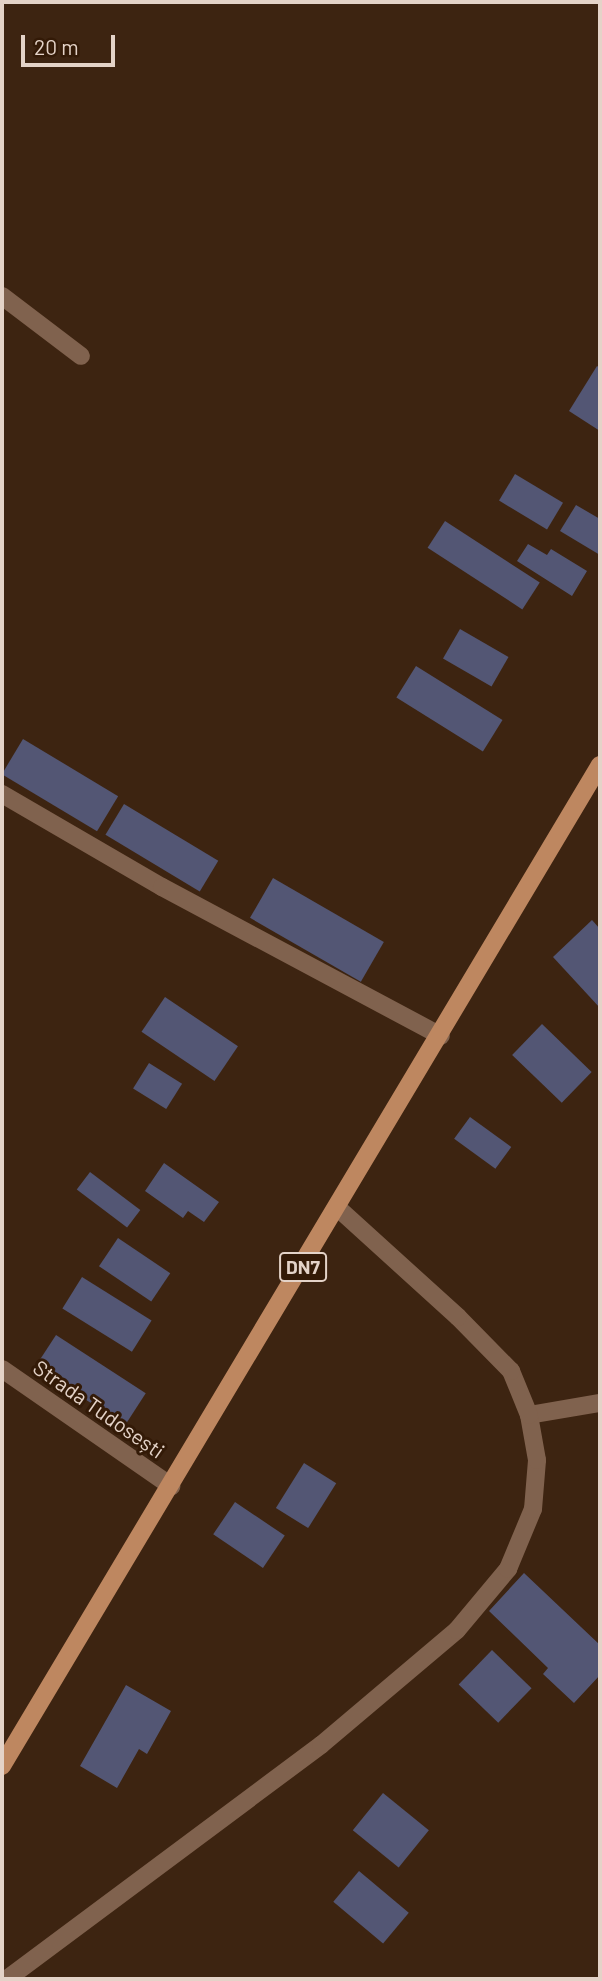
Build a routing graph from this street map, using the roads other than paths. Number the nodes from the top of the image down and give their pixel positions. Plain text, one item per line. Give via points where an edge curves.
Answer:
1 (2, 296) edge
2 (81, 356) dead end
3 (600, 765) edge
4 (2, 794) edge
5 (441, 1036) junction
6 (338, 1208) junction
7 (2, 1369) edge
8 (600, 1403) edge
9 (529, 1415) junction
10 (171, 1486) junction
11 (2, 1766) edge
12 (7, 1979) edge

1 - 2 street
3 - 5 main road, DN7
4 - 5 street via 162,887
5 - 6 main road, DN7
6 - 9 street via 511,1371
6 - 10 main road, DN7
7 - 10 street, Strada Tudosești
8 - 9 street
9 - 12 street via 537,1460 533,1509 508,1569 457,1629 321,1745
10 - 11 main road, DN7

